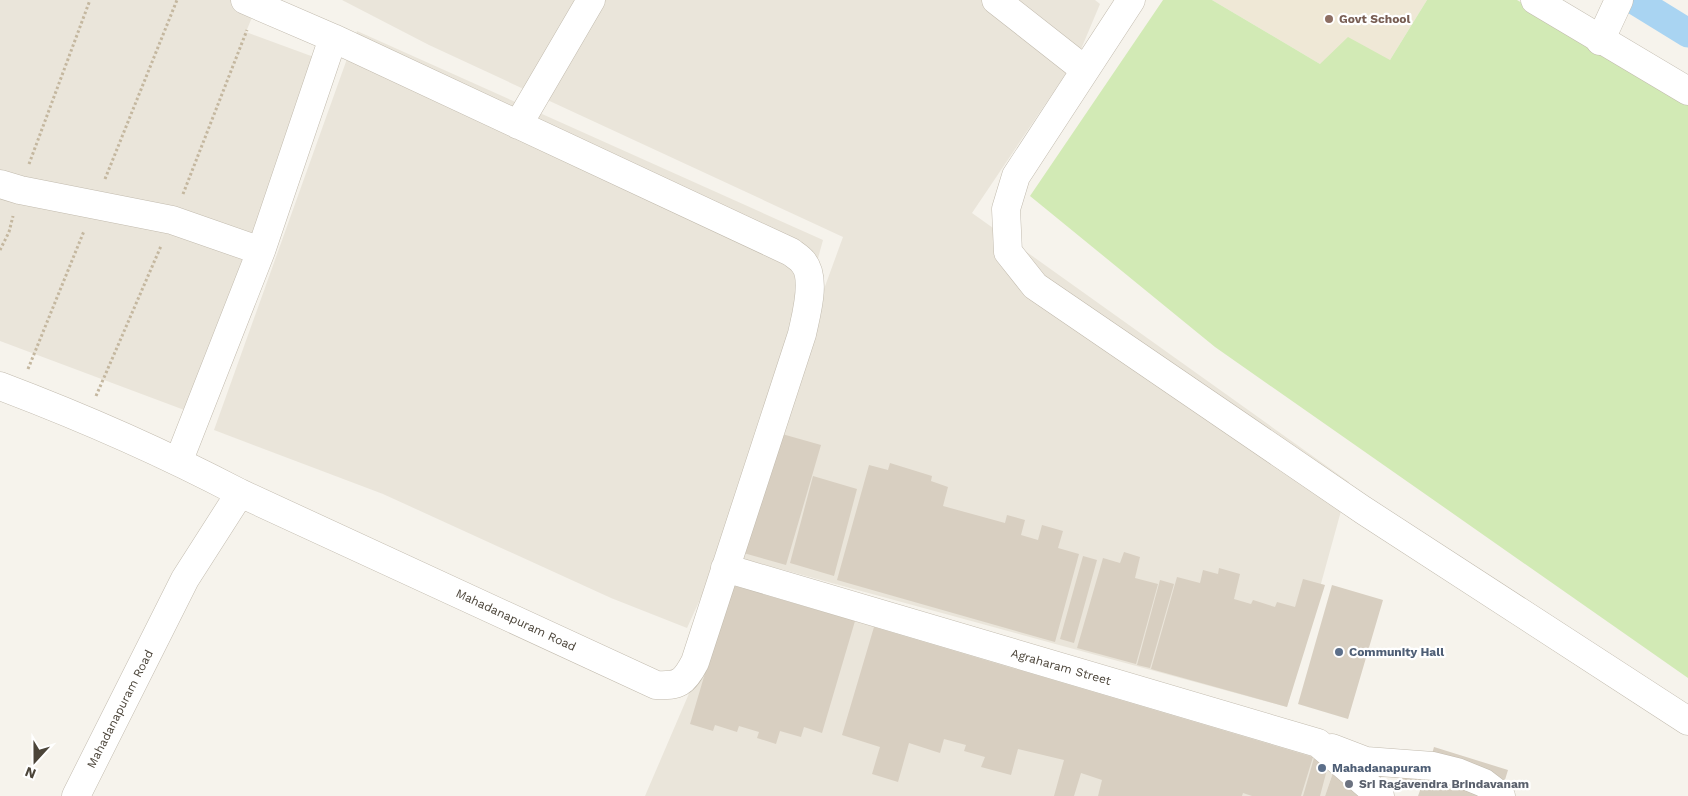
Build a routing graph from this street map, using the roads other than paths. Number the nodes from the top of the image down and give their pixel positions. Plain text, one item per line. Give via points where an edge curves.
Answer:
1 (245, 0) edge
2 (591, 0) edge
3 (996, 0) edge
4 (1131, 0) edge
5 (1534, 0) edge
6 (1619, 0) edge
7 (334, 38) junction
8 (1600, 41) junction
9 (1086, 70) junction
10 (1688, 91) edge
11 (518, 125) junction
12 (10, 187) edge
13 (261, 251) junction
14 (0, 386) edge
15 (179, 460) junction
16 (240, 493) junction
17 (725, 568) junction
18 (1688, 721) edge
19 (1318, 743) junction
20 (76, 796) edge
21 (1380, 796) edge
22 (1501, 796) edge

1 - 7 street, Mahadanapuram Road
2 - 11 street
3 - 9 street
4 - 9 street
5 - 8 street
6 - 8 street
7 - 11 street, Mahadanapuram Road
7 - 13 street
8 - 10 street
9 - 18 street via 1016,176 1006,209 1008,252 1035,286 1363,510
11 - 17 street, Mahadanapuram Road via 791,252 809,272 810,296 802,334
12 - 13 street via 172,220
13 - 15 street
14 - 15 street, Mahadanapuram Road
15 - 16 street, Mahadanapuram Road
16 - 17 street, Mahadanapuram Road via 656,685 673,686 687,677 695,662
16 - 20 street, Mahadanapuram Road via 185,579
17 - 19 street, Agraharam Street
19 - 21 street, Agraharam Street
19 - 22 street via 1366,761 1433,766 1457,772 1484,783

